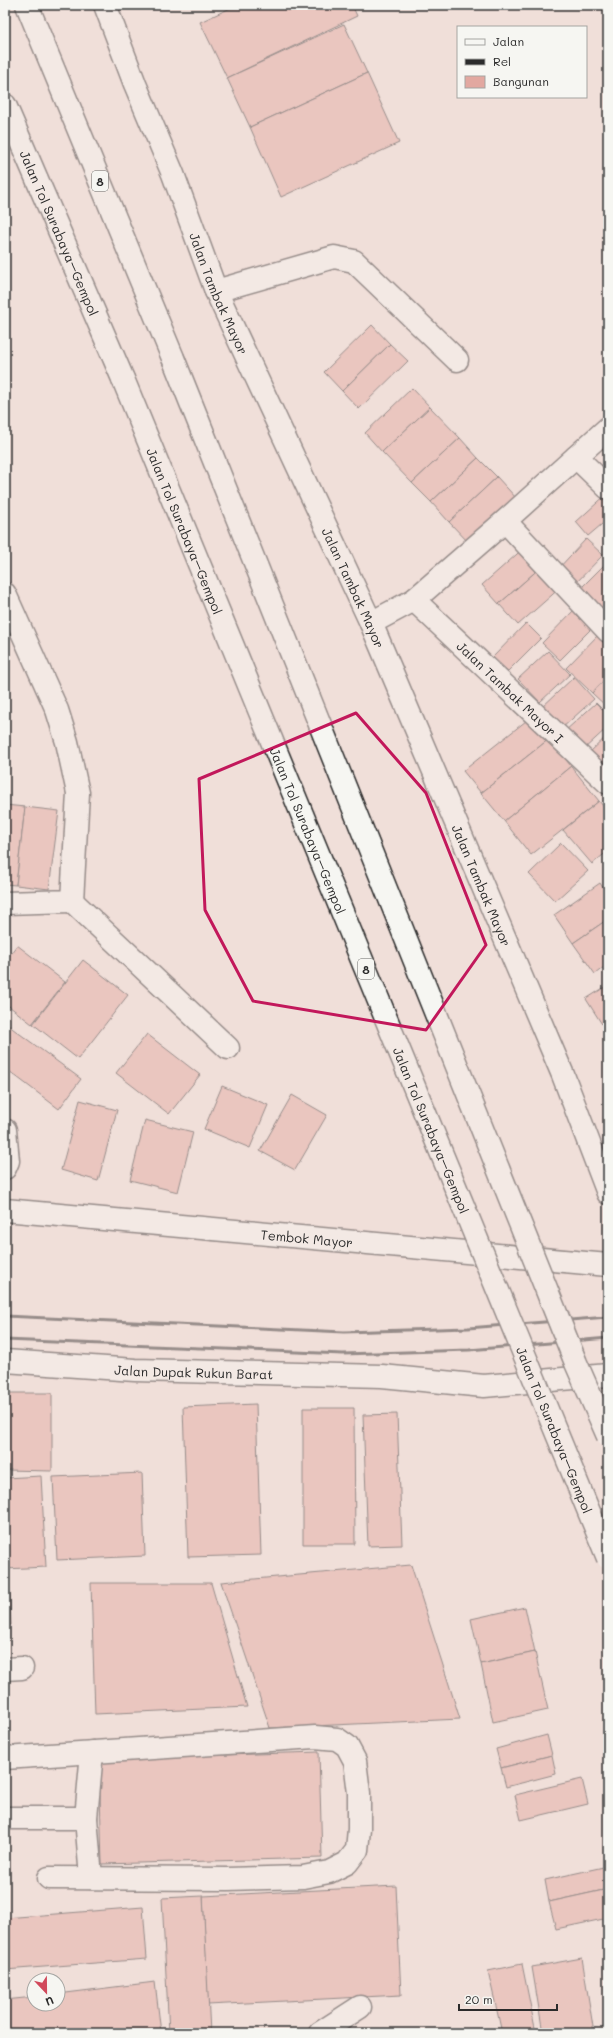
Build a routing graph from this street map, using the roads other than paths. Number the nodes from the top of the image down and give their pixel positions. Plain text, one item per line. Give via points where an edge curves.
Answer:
1 (27, 5) edge
2 (105, 5) edge
3 (5, 105) edge
4 (216, 291) junction
5 (457, 360) dead end
6 (608, 428) edge
7 (576, 457) junction
8 (608, 488) edge
9 (505, 521) junction
10 (5, 594) edge
11 (414, 600) junction
12 (371, 623) junction
13 (608, 631) edge
14 (608, 783) edge
15 (72, 901) junction
16 (5, 903) edge
17 (228, 1048) dead end
18 (5, 1130) edge
19 (5, 1168) edge
20 (604, 1171) edge
21 (608, 1192) edge
22 (5, 1210) edge
23 (608, 1265) edge
24 (5, 1361) edge
25 (608, 1375) edge
26 (608, 1436) edge
27 (608, 1558) edge
28 (92, 1752) junction
29 (5, 1758) edge
30 (5, 1818) edge
31 (86, 1818) junction
32 (49, 1878) dead end
33 (91, 1878) junction
34 (360, 2007) dead end
35 (320, 2033) edge

1 - 26 main road, 8, bridge via 173,358 570,1348
2 - 4 main road, Jalan Tambak Mayor via 173,174
3 - 27 main road, Jalan Tol Surabaya–Gempol / 8, bridge via 123,379
4 - 5 main road via 334,258 354,261
4 - 12 main road, Jalan Tambak Mayor
6 - 7 main road
7 - 8 main road
7 - 9 main road
9 - 11 main road
9 - 13 main road
10 - 15 main road via 57,710 78,793
11 - 12 main road
11 - 14 main road, Jalan Tambak Mayor I
12 - 20 main road, Jalan Tambak Mayor
15 - 16 main road
15 - 17 main road
18 - 19 main road via 8,1161
20 - 21 main road
22 - 23 main road, Tembok Mayor
24 - 25 main road, Jalan Dupak Rukun Barat via 135,1370 382,1376 484,1386
28 - 29 main road
28 - 31 main road
28 - 33 main road via 315,1736 337,1739 347,1746 356,1761 359,1829 357,1850 347,1863 329,1872 304,1877
30 - 31 main road
31 - 33 main road
32 - 33 main road
34 - 35 main road

